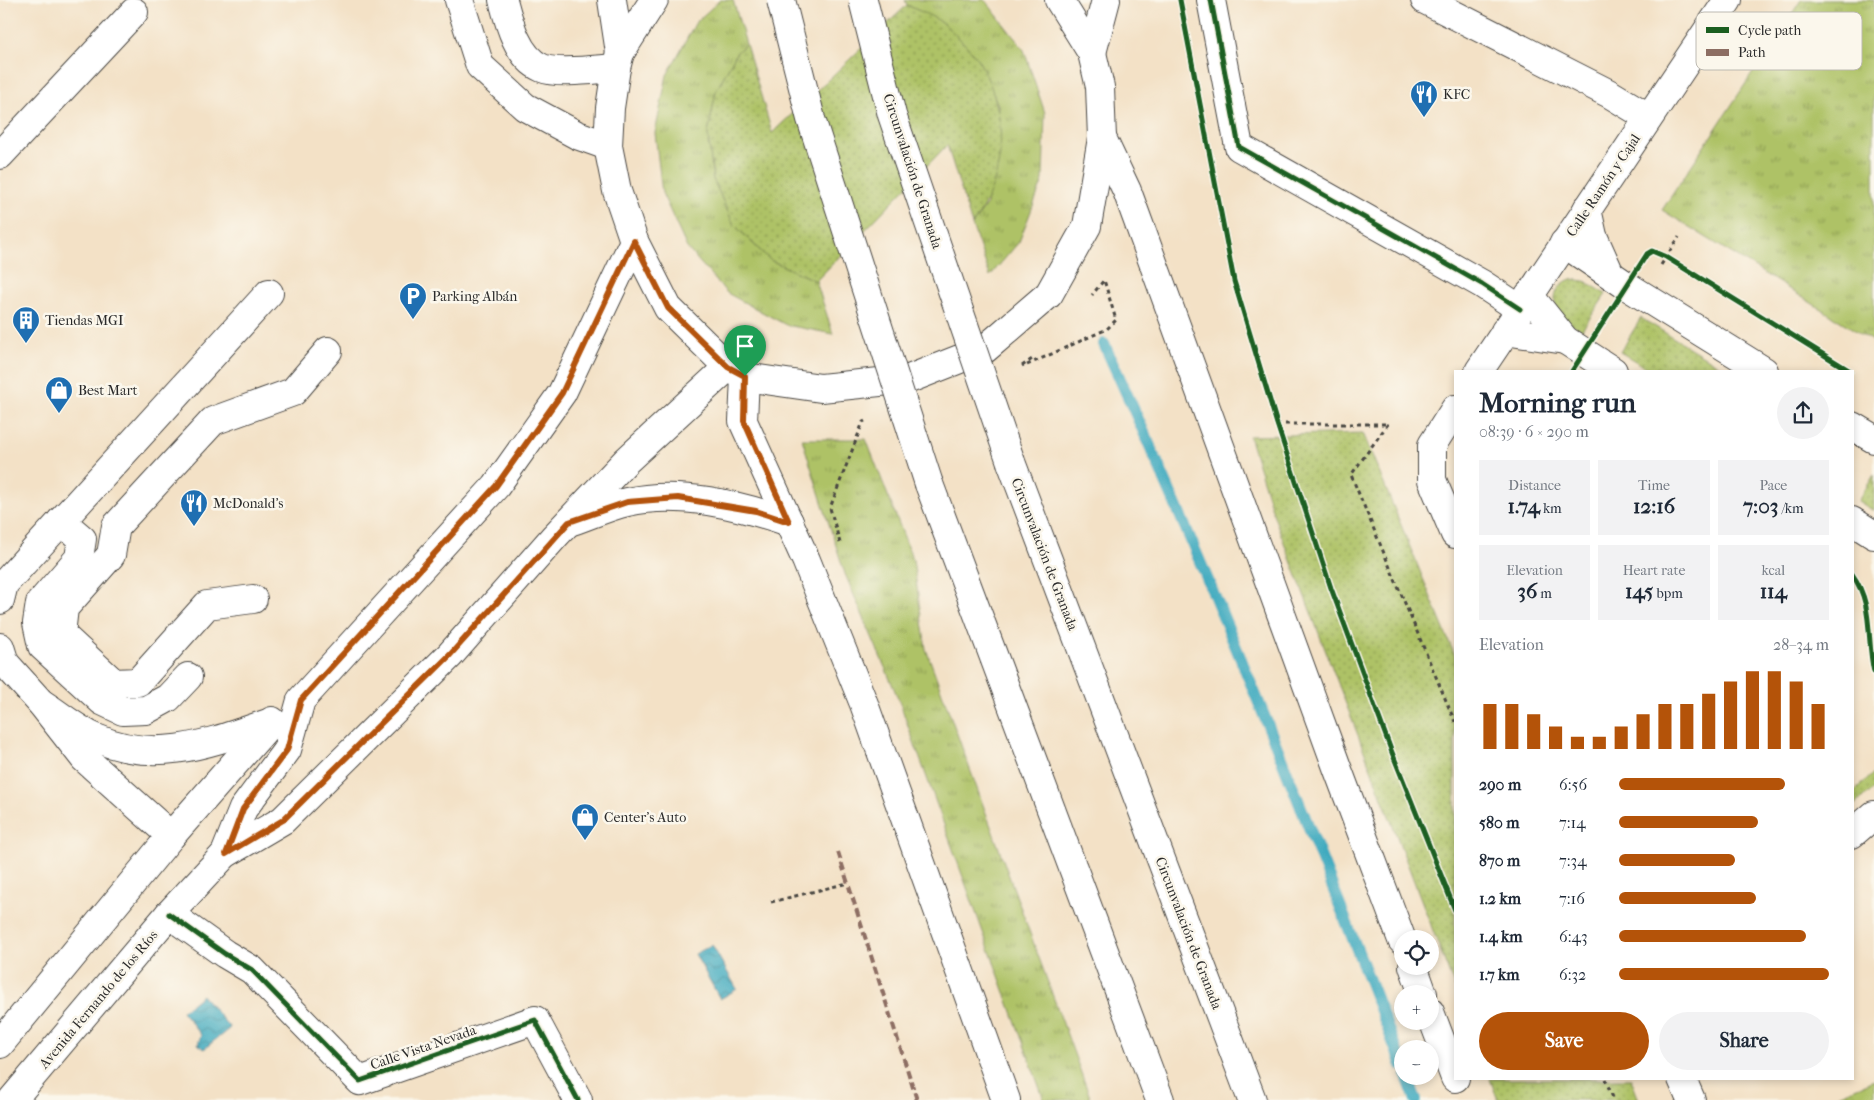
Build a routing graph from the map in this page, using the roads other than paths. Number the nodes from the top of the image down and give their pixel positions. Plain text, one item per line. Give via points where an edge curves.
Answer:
1 (459, 0) edge
2 (503, 0) edge
3 (612, 0) edge
4 (654, 0) edge
5 (781, 0) edge
6 (862, 0) edge
7 (1059, 0) edge
8 (1106, 0) edge
9 (1211, 0) edge
10 (1425, 0) edge
11 (1728, 0) edge
12 (134, 12) dead end
13 (1720, 12) edge
14 (1696, 47) edge
15 (1092, 53) junction
16 (618, 61) junction
17 (1648, 117) junction
18 (1102, 138) junction
19 (608, 146) junction
20 (0, 155) edge
21 (1587, 209) junction
22 (634, 241) junction
23 (1564, 243) junction
24 (1618, 280) junction
25 (269, 293) dead end
26 (1524, 302) junction
27 (1505, 331) junction
28 (1565, 340) junction
29 (328, 351) dead end
30 (1480, 370) edge
31 (1611, 370) edge
32 (1762, 370) edge
33 (736, 372) junction
34 (1454, 411) edge
35 (1854, 427) edge
36 (1874, 439) edge
37 (60, 521) junction
38 (569, 522) junction
39 (789, 522) junction
40 (1854, 522) edge
41 (1454, 532) edge
42 (1874, 535) edge
43 (253, 599) dead end
44 (0, 600) edge
45 (0, 648) edge
46 (188, 677) dead end
47 (301, 700) junction
48 (41, 703) junction
49 (272, 721) junction
50 (1874, 815) edge
51 (1854, 832) edge
52 (171, 836) junction
53 (226, 854) junction
54 (169, 914) junction
55 (1398, 930) edge
56 (1437, 1030) edge
57 (0, 1044) edge
58 (1454, 1075) edge
59 (1456, 1080) edge
60 (1682, 1080) edge
61 (12, 1100) edge
62 (578, 1100) edge
63 (1006, 1100) edge
64 (1160, 1100) edge
65 (1252, 1100) edge
66 (1463, 1100) edge
67 (1691, 1100) edge

1 - 19 main road via 480,66 525,107 578,135
2 - 16 main road via 521,50 542,68 570,71
3 - 16 main road
4 - 16 main road
5 - 64 main road, bridge via 811,119 929,484
6 - 65 main road, Circunvalación de Granada, bridge via 892,115 1010,462
7 - 15 main road
8 - 15 main road
9 - 26 main road via 1239,147 1482,284
10 - 17 main road via 1610,94
11 - 13 main road, Calle Ramón y Cajal
12 - 20 main road
14 - 17 main road, Calle Ramón y Cajal
15 - 18 main road via 1100,87
16 - 19 main road
17 - 21 main road, Calle Ramón y Cajal
18 - 33 main road via 1087,226 1049,294 985,350 910,379 821,388
18 - 55 main road via 1126,191
19 - 22 main road via 617,191
21 - 23 main road, Calle Ramón y Cajal
21 - 24 main road via 1594,236
22 - 33 main road via 668,308
22 - 47 main road, Avenida Fernando de los Ríos via 562,393 496,486
23 - 24 main road
23 - 26 main road, Calle Ramón y Cajal
24 - 32 main road
25 - 37 main road
26 - 27 main road, Calle Ramón y Cajal
26 - 28 main road
27 - 28 main road
27 - 30 main road, Calle Ramón y Cajal
28 - 31 main road
29 - 43 main road via 293,392 213,421 116,526 110,555 64,608 61,634 114,683 138,682 207,605
33 - 38 main road, Avenida Fernando de los Ríos via 626,461
33 - 39 main road via 744,421
34 - 41 main road via 1432,445 1432,480
35 - 36 main road
37 - 44 main road via 4,584
37 - 46 main road via 82,539 79,558 40,603 37,624 42,646 102,701 123,711 146,710 154,706 168,698
38 - 39 main road via 627,502 678,498 756,511
38 - 53 main road, Avenida Fernando de los Ríos via 450,655 283,820
39 - 63 main road via 864,704
40 - 42 main road
45 - 48 main road via 5,663
47 - 49 main road
47 - 53 main road, Avenida Fernando de los Ríos via 287,750 243,809
48 - 49 main road via 96,738 140,751 199,746
48 - 52 main road via 84,758
49 - 52 main road
50 - 51 main road
52 - 57 main road
53 - 54 main road, Avenida Fernando de los Ríos
54 - 61 main road, Avenida Fernando de los Ríos
54 - 62 main road, Calle Vista Nevada via 252,970 360,1080 535,1020
56 - 58 main road
59 - 66 main road
60 - 67 main road

